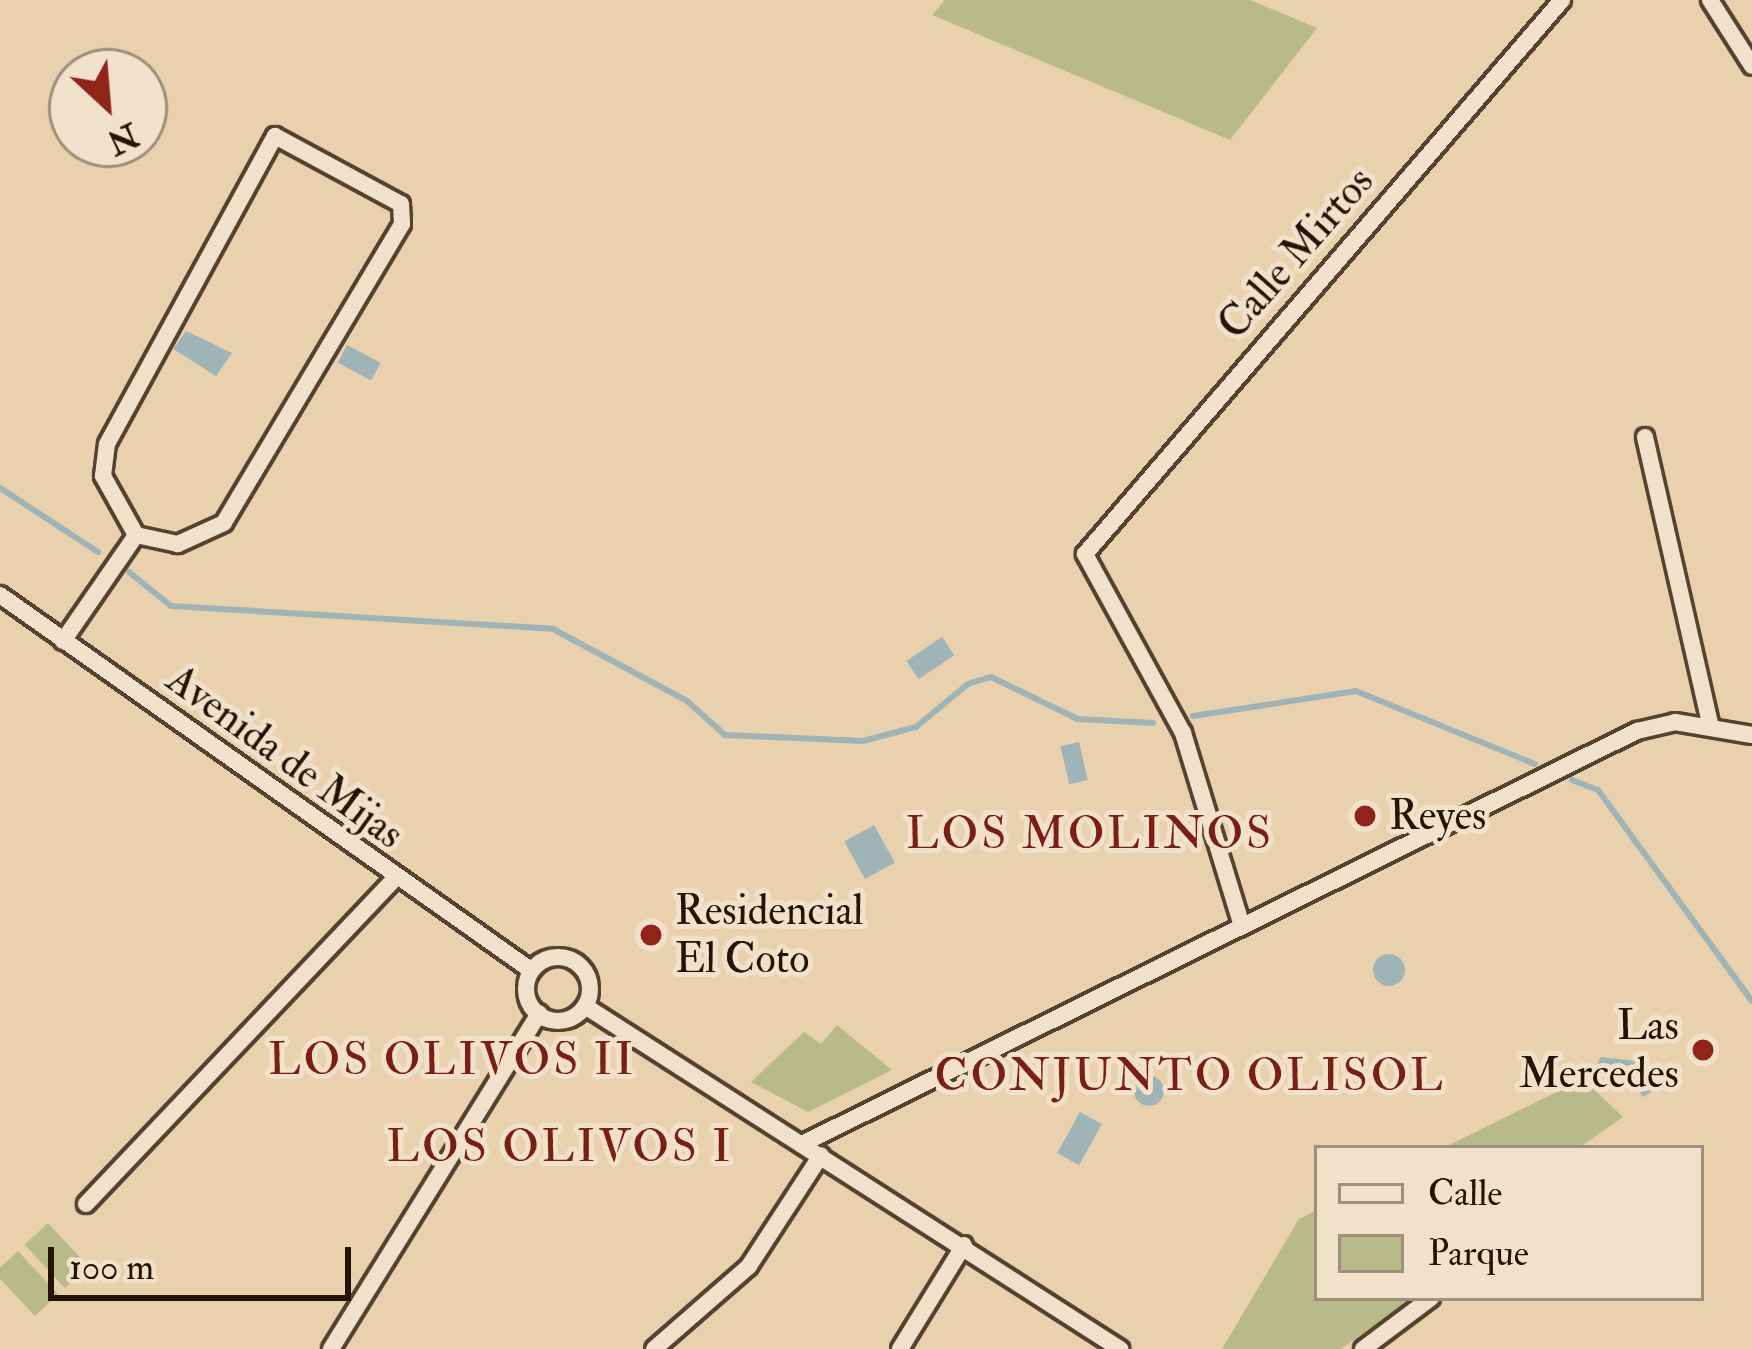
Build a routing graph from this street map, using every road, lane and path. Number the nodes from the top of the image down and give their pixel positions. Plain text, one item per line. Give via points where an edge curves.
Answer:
1 (1562, 0) edge
2 (1710, 0) edge
3 (1749, 61) edge
4 (1645, 437) dead end
5 (136, 536) junction
6 (0, 595) edge
7 (63, 641) junction
8 (1710, 724) junction
9 (1752, 735) edge
10 (394, 880) junction
11 (1242, 926) junction
12 (532, 971) junction
13 (585, 1006) junction
14 (539, 1013) junction
15 (802, 1144) junction
16 (820, 1155) junction
17 (86, 1204) dead end
18 (964, 1245) junction
19 (1427, 1301) edge
20 (331, 1349) edge
21 (654, 1349) edge
22 (900, 1349) edge
23 (1120, 1349) edge
24 (1363, 1349) edge

1 - 11 street, Calle Mirtos via 1085,554 1183,733
2 - 3 street
4 - 8 street
5 - 5 street via 178,544 224,523 402,224 400,204 275,136 107,444 103,476
5 - 7 street
6 - 7 street, Avenida de Mijas
7 - 10 street, Avenida de Mijas
8 - 9 street
8 - 11 street via 1637,731
10 - 12 street, Avenida de Mijas
10 - 17 street
11 - 15 street
12 - 13 street via 549,958 573,960 589,978
12 - 14 street via 526,989
13 - 14 street via 565,1020
13 - 15 street
14 - 20 street
15 - 16 street
16 - 18 street
16 - 21 street via 749,1266
18 - 22 street
18 - 23 street
19 - 24 street

